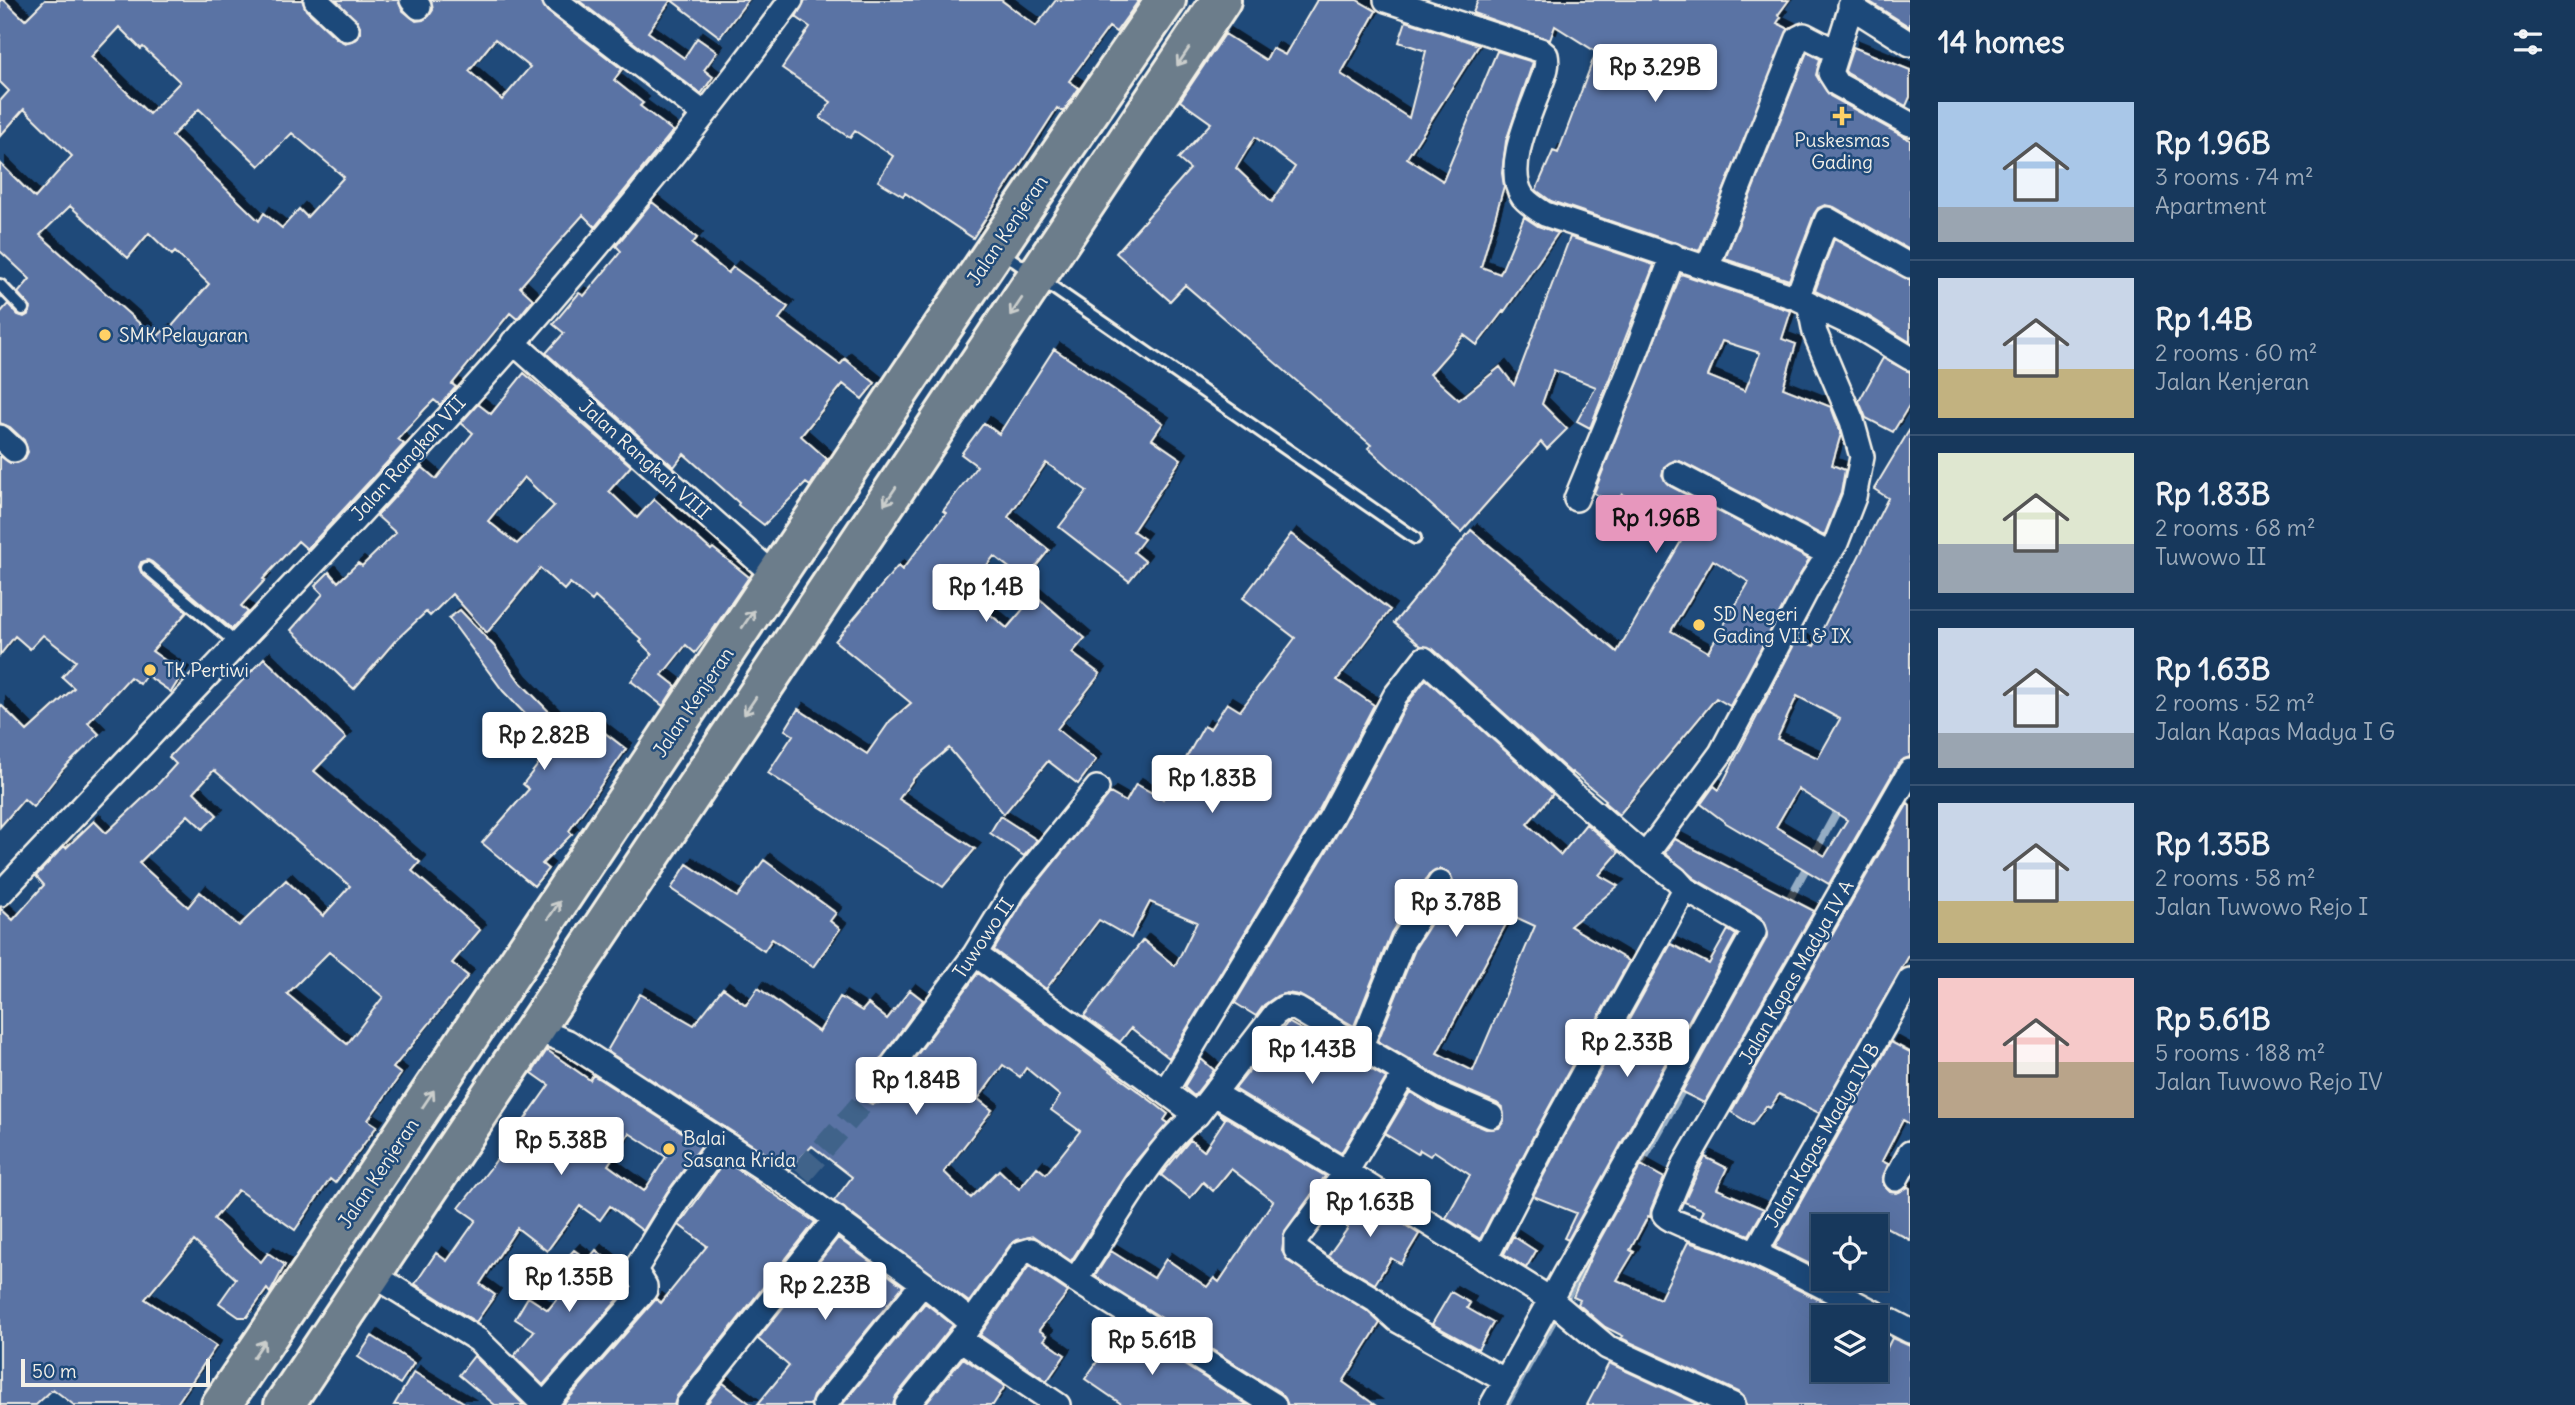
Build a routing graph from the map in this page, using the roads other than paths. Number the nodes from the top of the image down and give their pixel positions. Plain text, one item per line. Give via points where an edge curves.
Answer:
1 (316, 0) edge
2 (555, 0) edge
3 (791, 0) edge
4 (1166, 0) edge
5 (1221, 0) edge
6 (1386, 0) edge
7 (1851, 3) edge
8 (347, 29) dead end
9 (1910, 44) edge
10 (1835, 51) junction
11 (703, 113) junction
12 (1910, 124) edge
13 (994, 248) junction
14 (1673, 256) junction
15 (1910, 266) edge
16 (1707, 268) junction
17 (1037, 275) junction
18 (0, 285) edge
19 (1803, 300) junction
20 (23, 309) dead end
21 (513, 342) junction
22 (1910, 358) edge
23 (1676, 474) dead end
24 (1576, 499) dead end
25 (1415, 538) dead end
26 (1829, 554) junction
27 (147, 568) dead end
28 (776, 578) junction
29 (236, 643) junction
30 (1910, 771) edge
31 (1097, 788) dead end
32 (1645, 856) junction
33 (1440, 884) dead end
34 (1685, 889) junction
35 (0, 894) edge
36 (975, 954) junction
37 (1910, 980) edge
38 (535, 1028) junction
39 (1360, 1046) junction
40 (1405, 1073) junction
41 (874, 1090) tunnel mouth
42 (1166, 1090) junction
43 (1215, 1094) junction
44 (1197, 1115) junction
45 (1490, 1116) dead end
46 (722, 1142) junction
47 (1910, 1153) edge
48 (1346, 1172) junction
49 (1896, 1179) dead end
50 (836, 1218) junction
51 (1755, 1252) junction
52 (1485, 1259) junction
53 (372, 1274) junction
54 (1075, 1280) junction
55 (923, 1283) junction
56 (1552, 1300) junction
57 (1910, 1331) edge
58 (967, 1336) junction
59 (1506, 1381) junction
60 (220, 1405) edge
61 (284, 1405) edge
62 (544, 1405) edge
63 (688, 1405) edge
64 (824, 1405) edge
65 (907, 1405) edge
66 (1058, 1405) edge
67 (1274, 1405) edge
68 (1492, 1405) edge
69 (1733, 1405) edge

1 - 8 street
2 - 11 street
3 - 11 street, Jalan Rangkah VII
4 - 13 highway, Jalan Kenjeran
5 -> 17 highway
6 - 14 street via 1546,55 1547,68 1515,169 1522,196 1545,214
7 - 9 street
7 - 10 street
10 - 12 street via 1830,73 1837,84
10 - 16 street via 1804,35 1799,37
11 - 21 street, Jalan Rangkah VII via 590,256
13 - 17 lane
13 - 28 highway, Jalan Kenjeran
14 - 16 street
14 - 24 street
15 - 19 street via 1827,219
16 - 19 street
17 - 25 lane
17 -> 38 highway
18 - 20 lane
19 - 22 street
19 - 26 street via 1862,457 1854,497
21 - 28 street, Jalan Rangkah VIII
21 - 29 street, Jalan Rangkah VII
23 - 26 street
26 - 32 street via 1721,752
27 - 29 lane
60 -> 28 highway, Jalan Kenjeran
29 - 35 street, Jalan Rangkah VII
30 - 51 street, Jalan Kapas Madya IV A via 1685,1164 1665,1210 1666,1219
31 - 36 street, Tuwowo II via 1015,889
32 - 34 street
32 - 42 street via 1424,659 1395,696 1331,817
33 - 39 street via 1403,941
34 - 52 street
34 - 56 street via 1754,932
36 - 41 street, Tuwowo II
36 - 42 street
37 - 51 street, Jalan Kapas Madya IV B
38 - 46 street via 568,1042
38 - 53 highway
39 - 40 street
39 - 43 street via 1297,1009 1284,1007
40 - 45 street
40 - 48 street
42 - 44 street
43 - 44 street
43 - 48 street
44 - 54 street via 1156,1160
46 - 50 street via 795,1180
46 - 62 street via 678,1200 635,1270 645,1290
47 - 49 street
48 - 52 street
48 - 59 street via 1296,1239 1296,1250 1376,1300 1397,1320
50 - 55 street
50 - 63 street
51 - 57 street
52 - 56 street
53 - 61 highway
53 - 62 street via 478,1340
54 - 58 street via 1035,1251 1020,1253
54 - 67 street
55 - 58 street
55 - 64 street
56 - 59 street
56 - 69 street via 1607,1347
58 - 65 street
58 - 66 street
59 - 68 street

